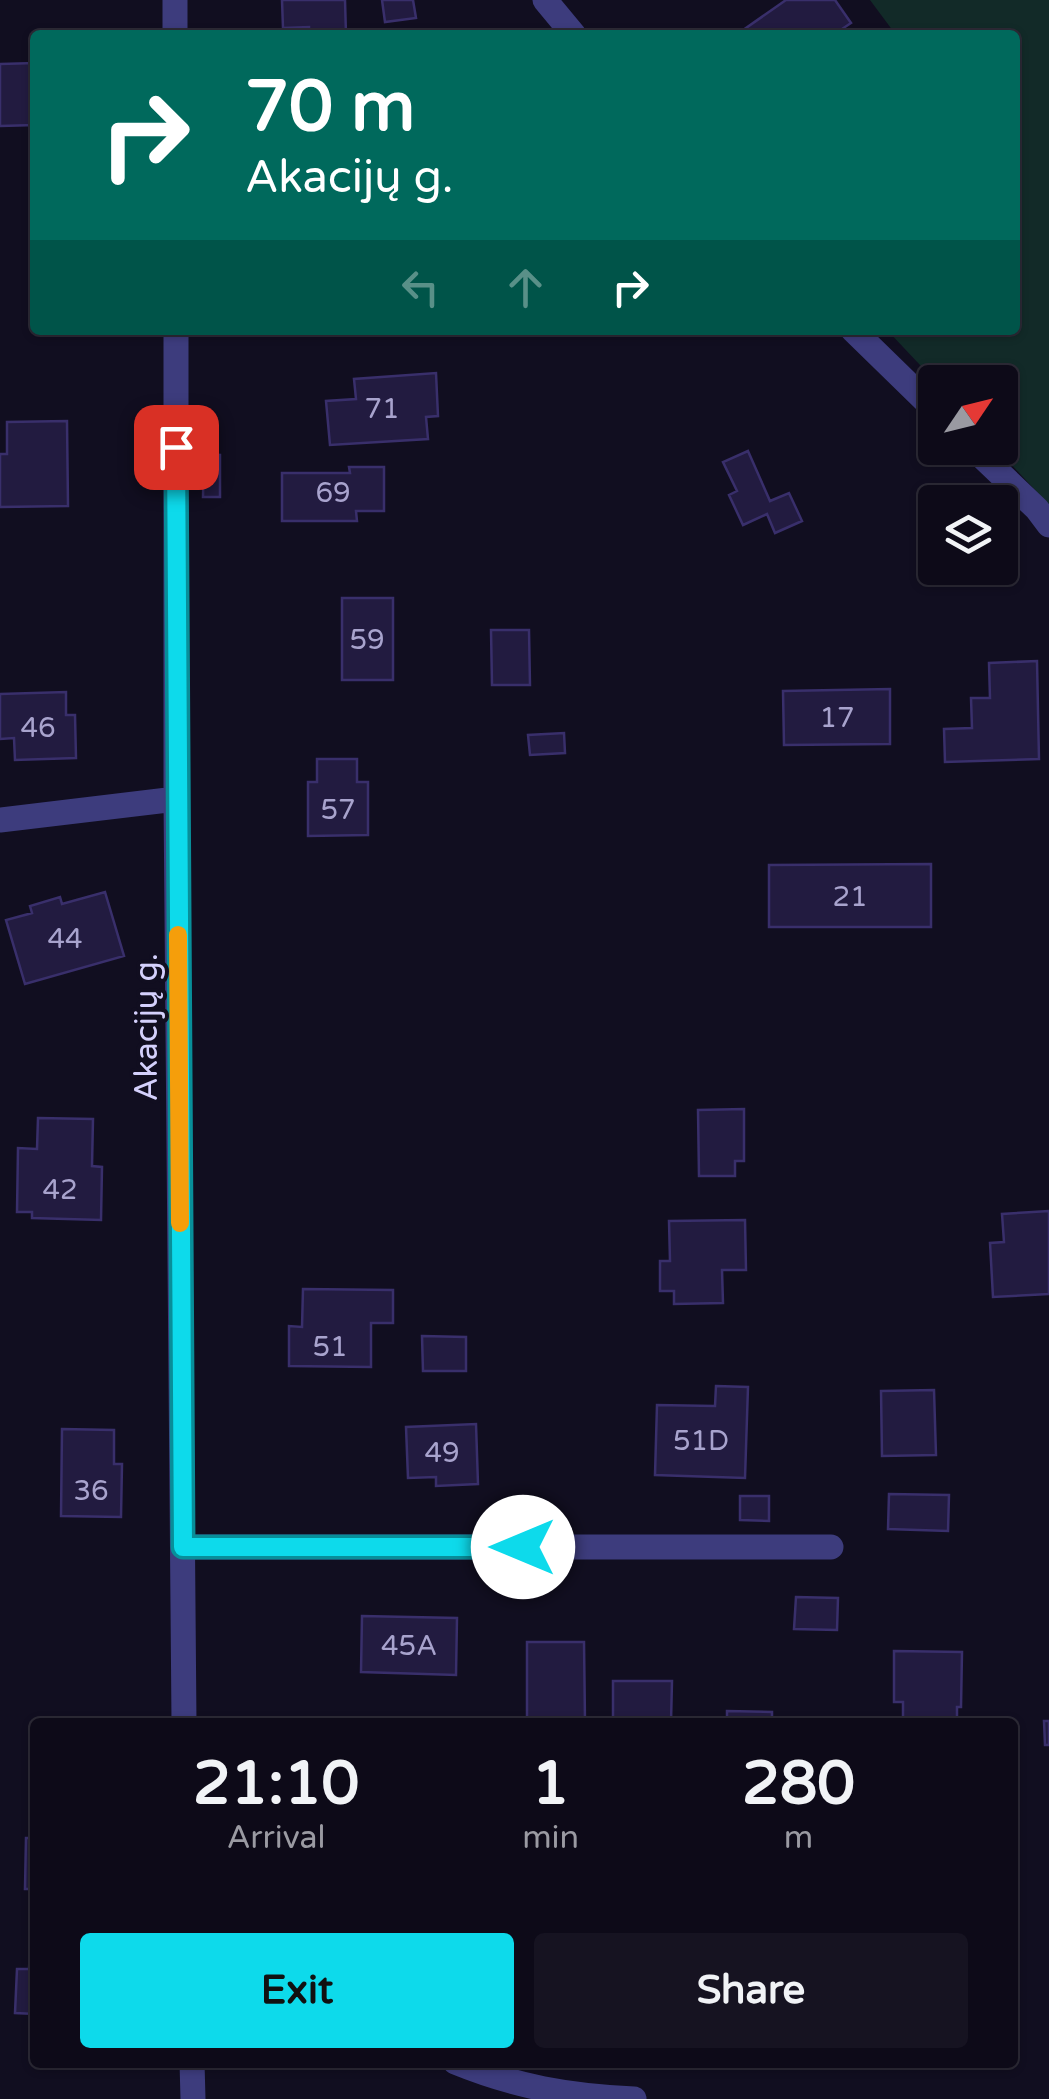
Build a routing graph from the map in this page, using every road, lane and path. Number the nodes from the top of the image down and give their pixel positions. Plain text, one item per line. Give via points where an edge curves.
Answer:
1 (175, 0) edge
2 (545, 0) edge
3 (175, 30) edge
4 (570, 30) edge
5 (176, 335) edge
6 (858, 335) edge
7 (918, 393) edge
8 (992, 465) edge
9 (1049, 525) edge
10 (176, 799) junction
11 (0, 820) edge
12 (830, 1546) dead end
13 (183, 1547) junction
14 (184, 1718) edge
15 (192, 2068) edge
16 (469, 2068) edge
17 (583, 2098) edge
18 (194, 2099) edge
19 (634, 2099) edge

1 - 3 street
2 - 4 street
5 - 10 street, Akacijų g.
6 - 7 street
8 - 9 street
10 - 11 street
10 - 13 street, Akacijų g.
12 - 13 street
13 - 14 street, Akacijų g.
15 - 18 street
16 - 17 street
17 - 19 street

